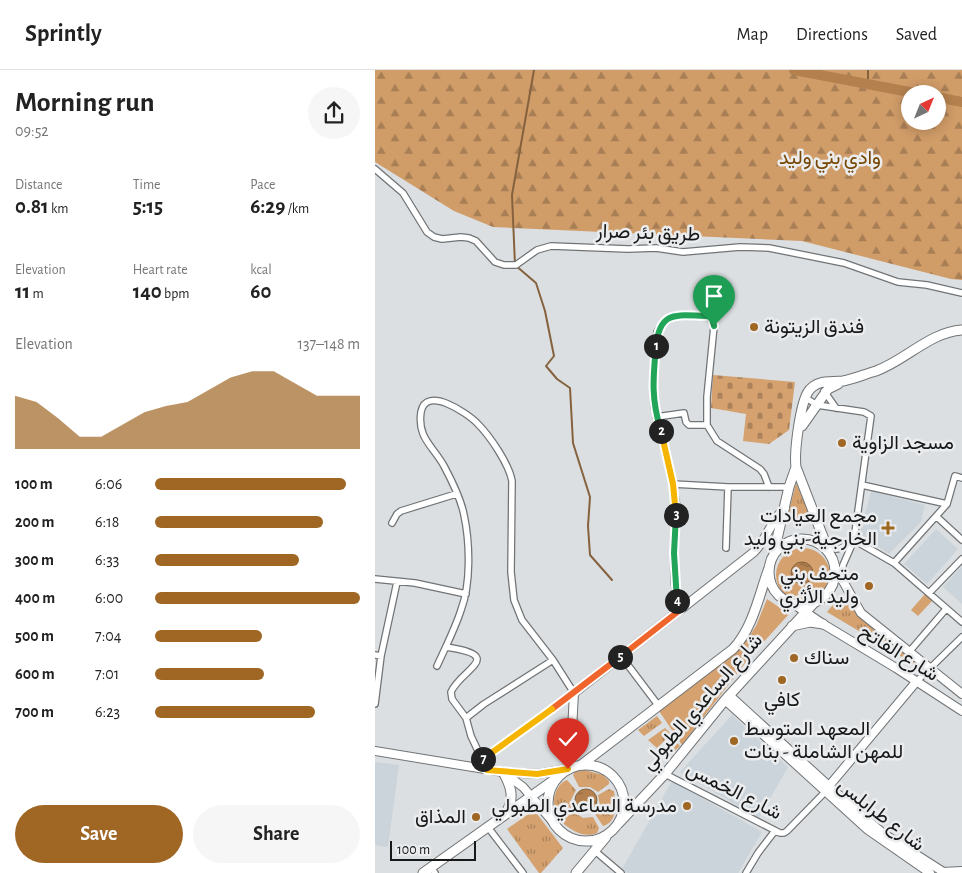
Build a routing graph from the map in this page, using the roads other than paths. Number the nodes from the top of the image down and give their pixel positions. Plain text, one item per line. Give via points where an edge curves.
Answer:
1 (375, 169) edge
2 (962, 292) edge
3 (962, 330) edge
4 (843, 381) junction
5 (820, 383) junction
6 (825, 392) junction
7 (806, 398) junction
8 (817, 406) junction
9 (836, 408) junction
10 (656, 417) junction
11 (707, 425) junction
12 (797, 434) junction
13 (797, 468) junction
14 (962, 478) edge
15 (673, 484) junction
16 (862, 485) junction
17 (728, 487) junction
18 (769, 487) junction
19 (789, 487) junction
20 (456, 494) junction
21 (947, 504) junction
22 (785, 508) junction
23 (937, 517) junction
24 (392, 523) dead end
25 (854, 540) junction
26 (962, 540) edge
27 (825, 545) junction
28 (726, 548) dead end
29 (830, 554) junction
30 (772, 557) junction
31 (962, 559) edge
32 (894, 563) junction
33 (769, 568) junction
34 (835, 568) junction
35 (375, 579) edge
36 (841, 580) junction
37 (397, 582) junction
38 (929, 593) junction
39 (466, 594) junction
40 (813, 604) junction
41 (795, 605) junction
42 (946, 609) junction
43 (680, 610) junction
44 (804, 612) junction
45 (962, 622) edge
46 (823, 624) junction
47 (791, 626) junction
48 (962, 637) edge
49 (446, 647) junction
50 (909, 652) junction
51 (378, 655) edge
52 (621, 656) junction
53 (553, 660) junction
54 (437, 666) dead end
55 (930, 669) junction
56 (916, 682) junction
57 (574, 693) junction
58 (962, 694) edge
59 (727, 697) junction
60 (375, 704) edge
61 (657, 705) junction
62 (962, 711) edge
63 (466, 718) junction
64 (375, 752) edge
65 (483, 759) junction
66 (581, 765) junction
67 (569, 768) junction
68 (487, 770) junction
69 (503, 772) junction
70 (665, 774) junction
71 (558, 777) junction
72 (827, 789) junction
73 (531, 796) junction
74 (506, 814) junction
75 (554, 823) junction
76 (618, 824) junction
77 (487, 826) junction
78 (774, 832) junction
79 (609, 833) junction
80 (595, 851) junction
81 (433, 870) edge
82 (961, 871) edge
83 (928, 872) edge
84 (943, 872) edge
85 (423, 873) edge
86 (523, 873) edge
87 (576, 873) edge
88 (621, 873) edge
89 (746, 873) edge

1 - 2 street, طريق بئر صرار via 403,193 427,232 441,239 469,238 495,262 504,265 516,265 545,246 656,248 683,252 760,248 844,263 898,282
3 - 4 highway via 939,336 877,370
4 - 5 highway
4 - 6 highway
5 - 6 street
5 - 7 highway via 810,390
6 - 8 highway
6 - 9 street
7 - 8 street
7 - 12 highway
8 - 9 street
8 - 12 highway
9 - 16 street via 871,416
10 - 11 street via 684,414 689,425
10 - 11 street via 653,375 657,332 667,318 709,316 714,326
10 - 15 street
11 - 18 street via 724,447 765,474
12 - 13 highway
13 - 19 highway
13 - 27 highway
14 - 21 street via 955,476
15 - 17 street
15 - 43 street via 677,509 675,588
16 - 21 street
16 - 25 street
17 - 18 street
17 - 28 street
18 - 19 street
19 - 22 highway
20 - 24 street via 401,511
20 - 39 street via 466,527
20 - 53 street via 443,465 425,442 421,430 421,411 432,400 459,410 478,424 508,468 513,481 511,572 514,600 522,620
21 - 23 street
22 - 30 highway
22 - 43 main road via 777,515 764,541 754,552
23 - 26 street
23 - 32 street
25 - 27 street via 838,550
25 - 32 street
25 - 36 street via 843,565
27 - 29 highway
29 - 30 highway via 815,542 796,539 784,544
29 - 34 highway
30 - 33 highway
31 - 38 street
32 - 38 street
33 - 41 highway via 773,590
33 - 61 highway via 750,626 739,642
34 - 36 main road, شارع الفاتح
34 - 40 highway via 830,590
35 - 37 street
36 - 50 main road, شارع الفاتح via 861,613
37 - 39 street
37 - 51 street
38 - 42 street
39 - 49 street
40 - 41 highway
40 - 44 highway, شارع الساعدي الطبولي
41 - 44 main road, شارع الفاتح
42 - 45 street
42 - 50 street
43 - 52 main road
44 - 46 main road, شارع الفاتح
44 - 47 highway, شارع الساعدي الطبولي
46 - 47 highway via 810,622
46 - 56 main road, شارع الفاتح
47 - 59 highway, شارع الساعدي الطبولي
48 - 55 street
49 - 54 street
49 - 63 street via 466,650 476,657 475,667 451,692 452,699
50 - 55 main road, شارع الفاتح
51 - 60 street
52 - 57 main road
52 - 61 street
53 - 57 street
53 - 63 street
55 - 56 street
55 - 58 main road, شارع الفاتح
56 - 62 main road, شارع الفاتح
56 - 72 main road
57 - 65 street
57 - 67 main road
59 - 70 highway, شارع الساعدي الطبولي
59 - 72 main road, شارع طرابلس
61 - 66 highway
63 - 65 street
64 - 68 main road
65 - 68 street
66 - 67 highway
66 - 76 highway via 599,766 617,780 625,802
67 - 69 main road via 537,774
67 - 71 highway
68 - 69 main road
69 - 73 main road
69 - 74 highway via 512,791
70 - 76 highway, شارع الساعدي الطبولي
70 - 78 street, شارع الخمس
71 - 73 highway
71 - 75 highway via 548,799
72 - 78 street, شارع الخمس via 787,831
72 - 83 main road, شارع طرابلس via 868,830
72 - 84 main road, شارع طرابلس via 884,834
73 - 74 highway
73 - 75 main road
74 - 77 highway
75 - 79 highway via 565,834 580,840 596,840
76 - 79 highway
77 - 81 highway
77 - 86 street
78 - 89 street
79 - 80 highway
80 - 87 highway
80 - 88 street
81 - 85 highway
82 - 84 main road

